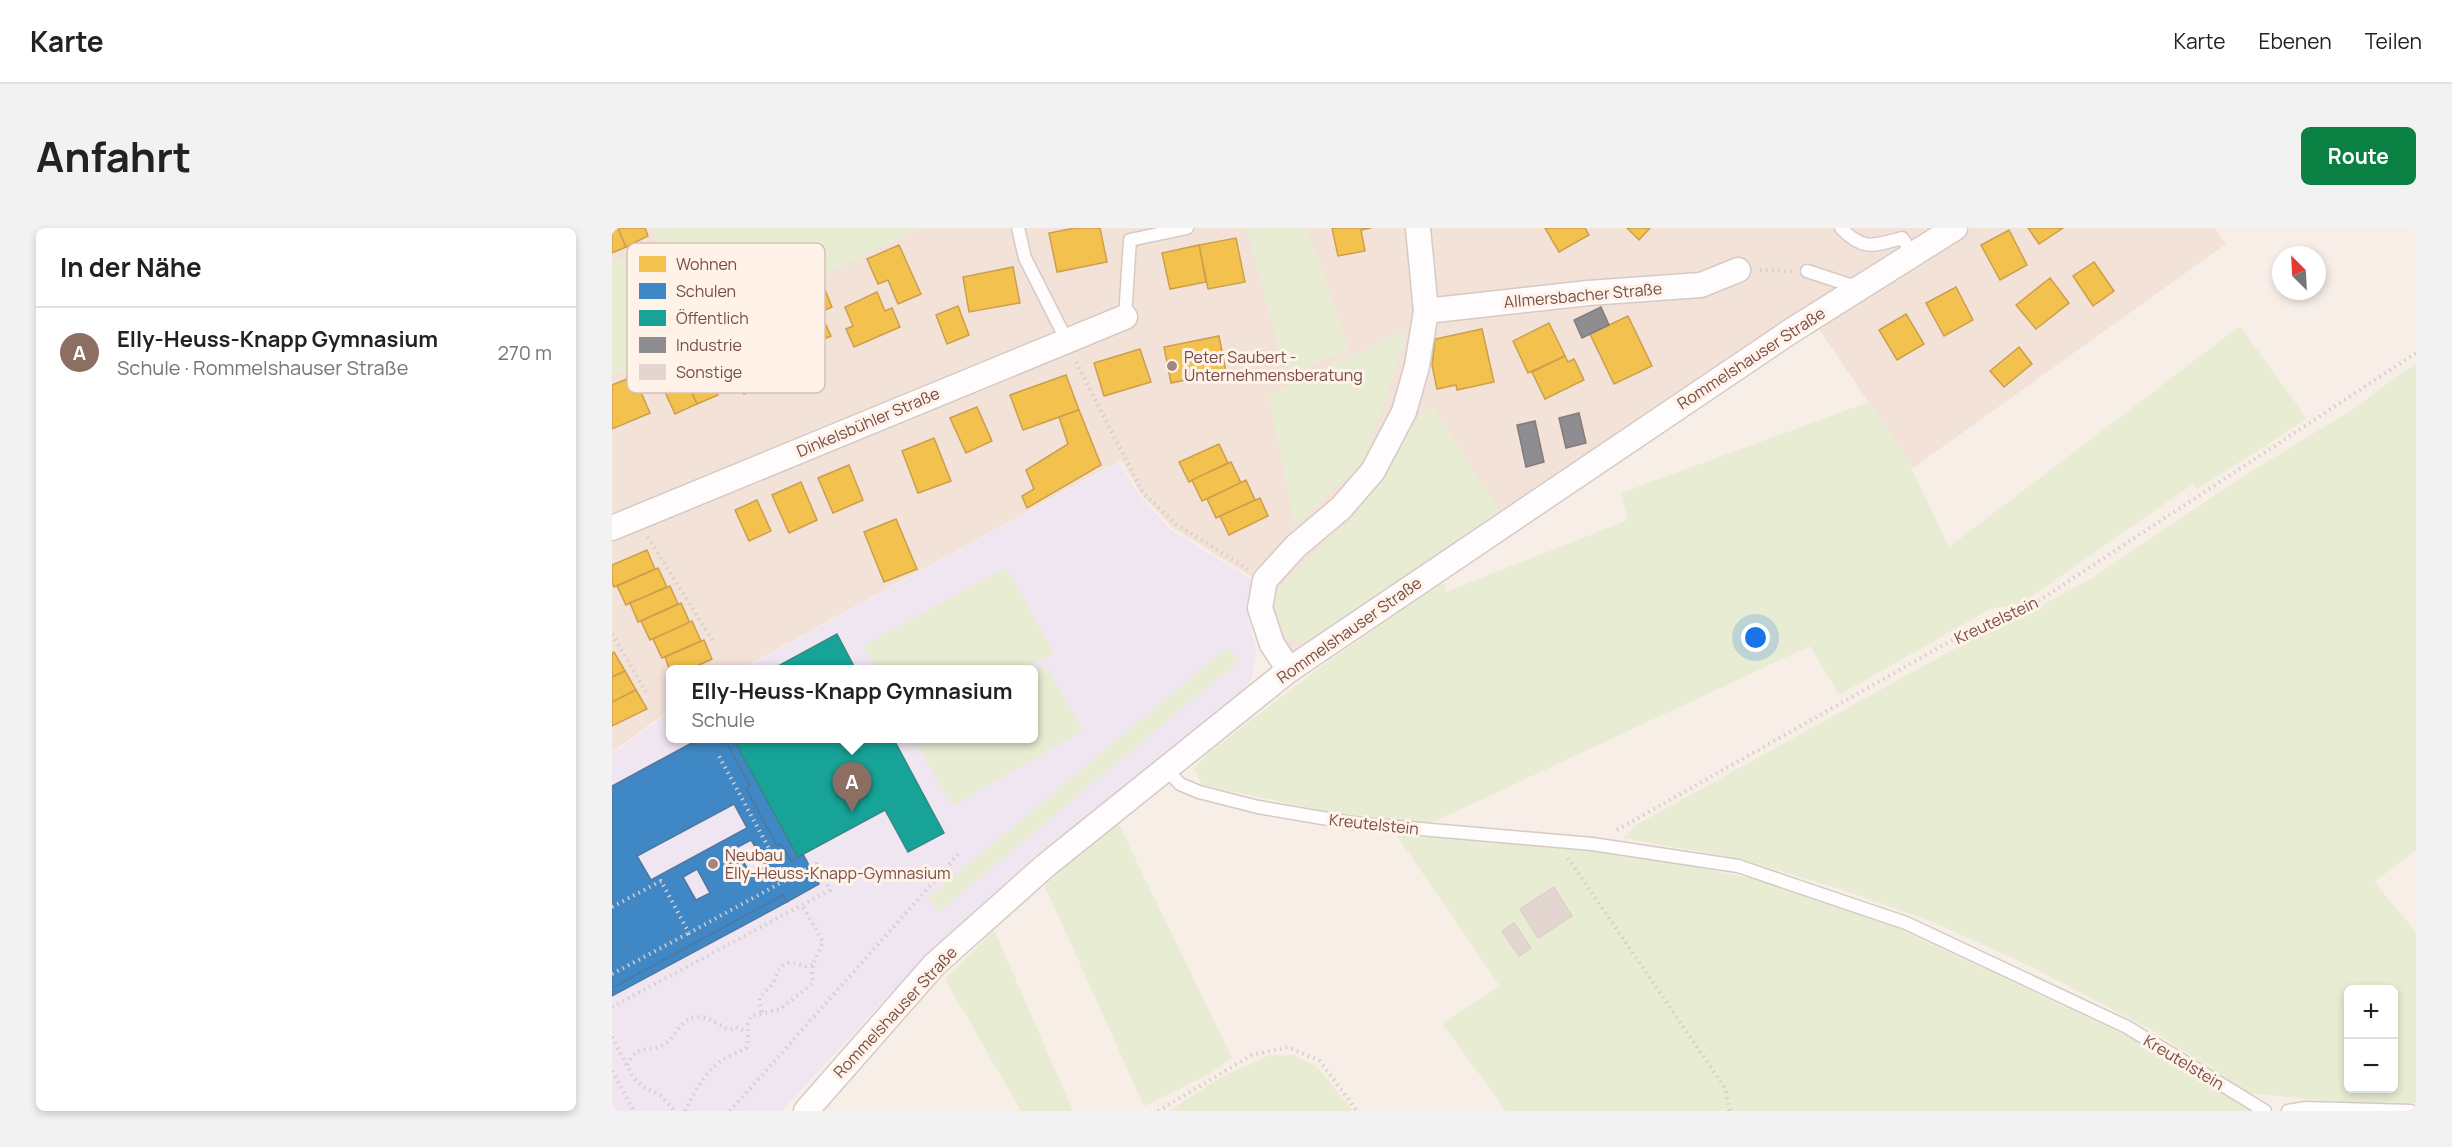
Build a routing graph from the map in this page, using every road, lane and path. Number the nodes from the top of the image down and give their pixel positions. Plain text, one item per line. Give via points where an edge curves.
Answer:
1 (1018, 228) edge
2 (1187, 228) edge
3 (1418, 228) edge
4 (1841, 228) edge
5 (1955, 228) edge
6 (1913, 254) junction
7 (1738, 270) joint
8 (1807, 271) joint
9 (1859, 288) junction
10 (1426, 311) junction
11 (1125, 317) joint
12 (1066, 339) junction
13 (2416, 353) edge
14 (636, 518) junction
15 (612, 528) edge
16 (1265, 580) junction
17 (612, 634) edge
18 (714, 643) dead end
19 (1289, 670) junction
20 (646, 692) dead end
21 (719, 756) dead end
22 (1166, 769) junction
23 (1556, 840) junction
24 (1592, 844) junction
25 (961, 852) dead end
26 (786, 880) junction
27 (802, 905) junction
28 (612, 907) edge
29 (689, 933) junction
30 (813, 964) junction
31 (612, 974) edge
32 (612, 1007) edge
33 (762, 1012) junction
34 (747, 1032) junction
35 (612, 1037) edge
36 (627, 1065) junction
37 (612, 1071) edge
38 (634, 1111) edge
39 (675, 1111) edge
40 (685, 1111) edge
41 (730, 1111) edge
42 (806, 1111) edge
43 (1158, 1111) edge
44 (1357, 1111) edge
45 (1730, 1111) edge
46 (2265, 1111) edge
47 (2288, 1111) edge
48 (2411, 1111) edge

1 - 12 lane via 1025,258
2 - 11 lane via 1130,240
3 - 10 street
4 - 6 lane via 1854,242 1875,246 1902,238
5 - 6 street, Rommelshauser Straße
6 - 9 street, Rommelshauser Straße
7 - 8 path
7 - 10 street, Allmersbacher Straße via 1701,285
8 - 9 lane
9 - 19 street, Rommelshauser Straße
10 - 16 street via 1404,412 1373,471 1341,508 1296,546
11 - 12 street, Dinkelsbühler Straße
12 - 14 street, Dinkelsbühler Straße
12 - 16 path via 1143,493 1176,524
13 - 24 path, Kreutelstein via 2037,602 1970,630
14 - 15 street, Dinkelsbühler Straße
14 - 18 path
16 - 19 street via 1260,608 1272,644
17 - 20 path
19 - 22 street, Rommelshauser Straße
21 - 26 path
22 - 23 lane, Kreutelstein via 1180,784 1199,792 1258,807 1352,823
22 - 42 street, Rommelshauser Straße via 1045,866 934,965
23 - 24 lane, Kreutelstein
23 - 45 path via 1725,1088
24 - 46 lane, Kreutelstein via 1738,866 1906,923 2127,1027
25 - 41 path
26 - 27 path via 816,864 830,890
26 - 29 path
27 - 30 path via 823,942
27 - 32 path
28 - 29 path via 661,881
29 - 31 path
30 - 33 path via 812,984 804,992 780,1009
30 - 33 path via 790,962 778,969 772,984 761,994
33 - 34 path via 752,1016
34 - 36 path via 695,1017 680,1025 667,1043 639,1051
34 - 40 path via 746,1048 715,1065
35 - 36 path
36 - 39 path via 642,1086 661,1096
37 - 38 path
43 - 44 path via 1252,1055 1288,1047 1320,1061
47 - 48 lane

